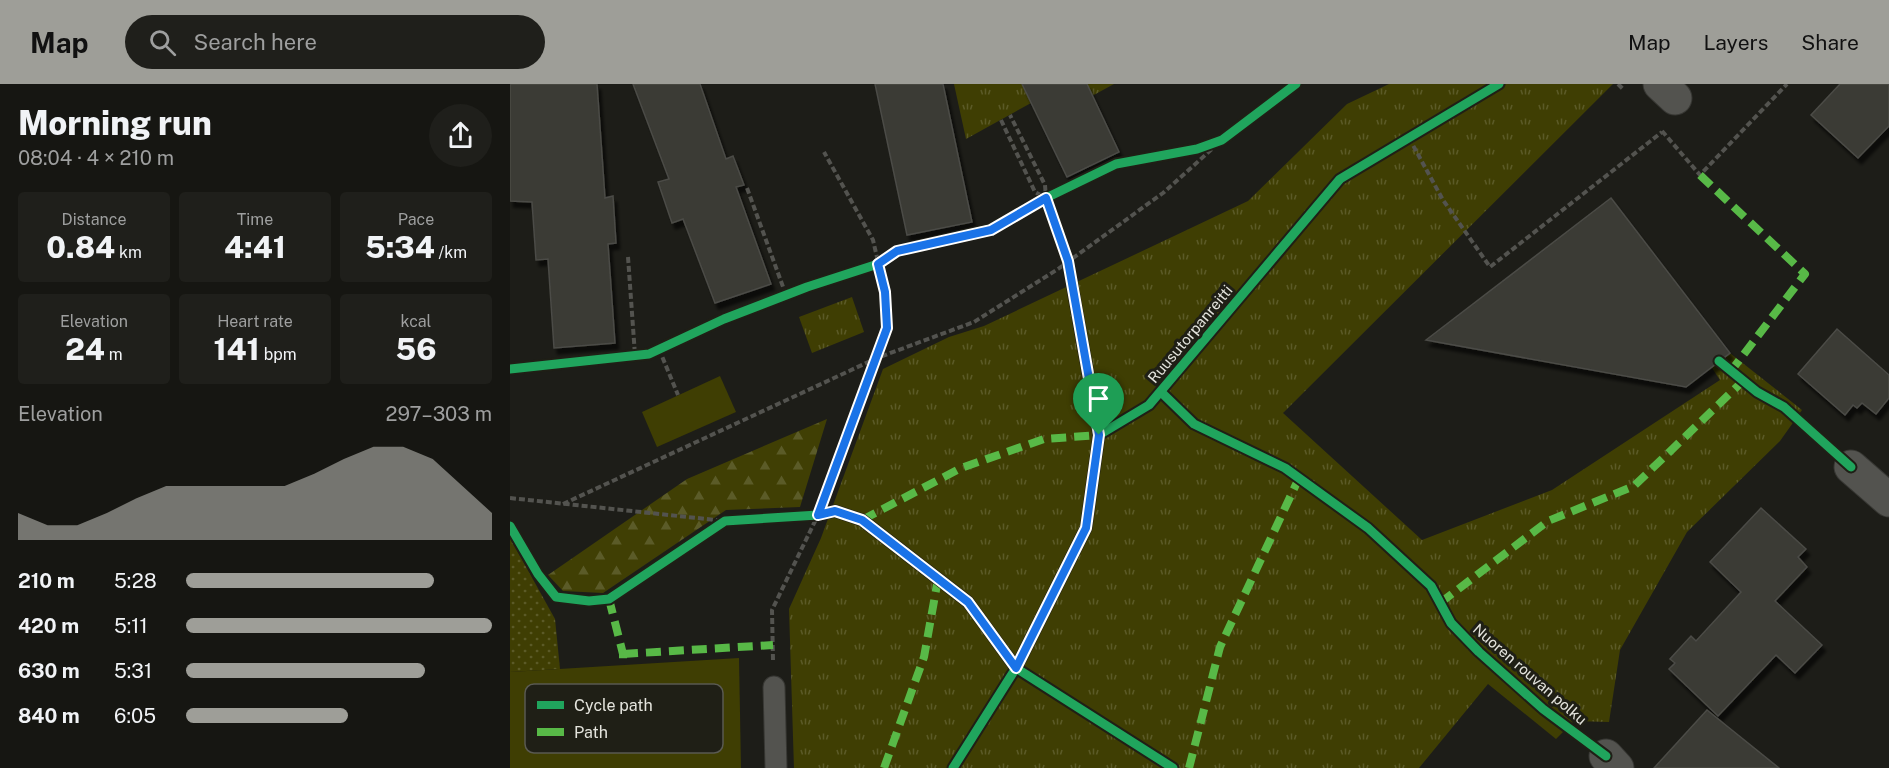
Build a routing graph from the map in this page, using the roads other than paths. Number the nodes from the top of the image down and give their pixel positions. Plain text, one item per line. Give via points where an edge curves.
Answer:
1 (1851, 467) dead end
2 (1889, 500) edge
3 (774, 687) road end
4 (776, 768) edge

1 - 2 street
3 - 4 lane

